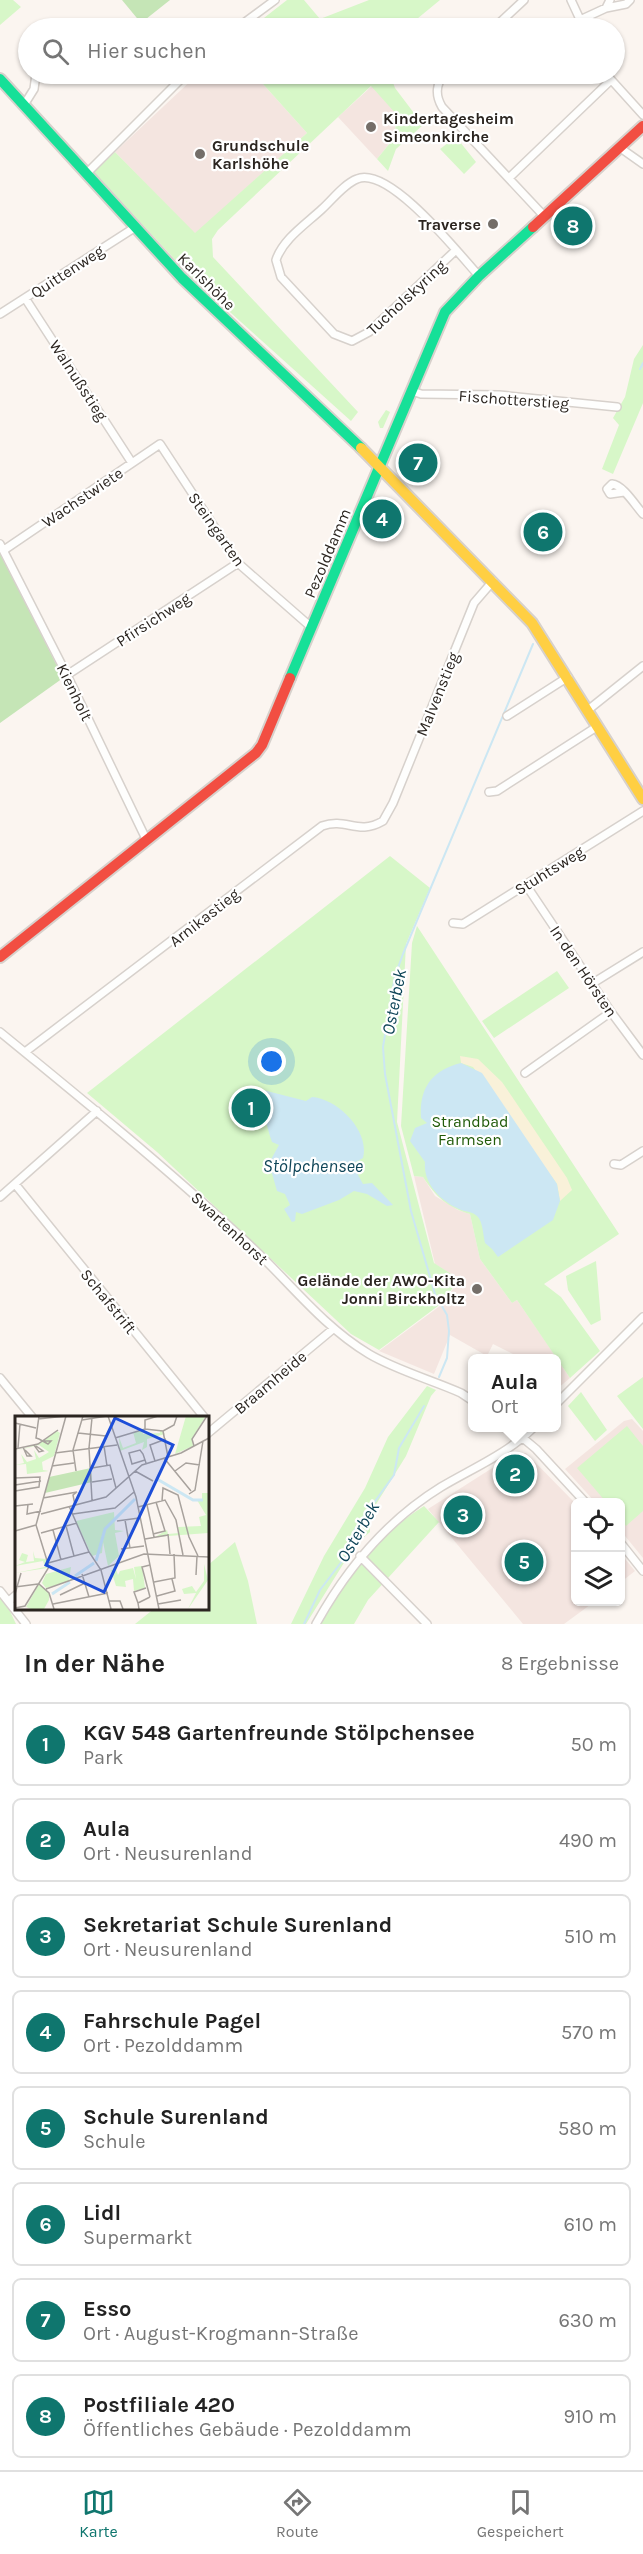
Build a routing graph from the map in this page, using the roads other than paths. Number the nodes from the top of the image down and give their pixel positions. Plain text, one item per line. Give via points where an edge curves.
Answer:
1 (274, 0) edge
2 (524, 0) edge
3 (571, 0) edge
4 (610, 0) edge
5 (630, 0) edge
6 (606, 8) junction
7 (250, 18) edge
8 (505, 18) edge
9 (579, 18) edge
10 (584, 18) edge
11 (0, 79) edge
12 (35, 84) edge
13 (176, 84) edge
14 (439, 84) edge
15 (607, 84) edge
16 (615, 84) edge
17 (24, 105) junction
18 (643, 115) edge
19 (643, 126) edge
20 (620, 147) junction
21 (643, 164) edge
22 (87, 173) junction
23 (509, 178) junction
24 (544, 216) junction
25 (134, 228) junction
26 (456, 249) junction
27 (479, 276) junction
28 (25, 298) junction
29 (0, 314) edge
30 (412, 391) junction
31 (617, 407) dead end
32 (160, 444) joint
33 (132, 463) junction
34 (379, 468) junction
35 (624, 492) dead end
36 (643, 514) edge
37 (2, 547) edge
38 (238, 563) junction
39 (493, 581) junction
40 (311, 627) junction
41 (643, 666) edge
42 (67, 675) junction
43 (568, 676) junction
44 (588, 710) junction
45 (507, 716) dead end
46 (598, 726) junction
47 (489, 792) dead end
48 (643, 799) edge
49 (389, 811) joint
50 (643, 811) edge
51 (147, 841) junction
52 (526, 885) junction
53 (453, 924) dead end
54 (643, 952) edge
55 (1, 954) edge
56 (593, 984) junction
57 (611, 1012) junction
58 (0, 1032) edge
59 (25, 1052) junction
60 (642, 1052) edge
61 (525, 1073) dead end
62 (97, 1111) junction
63 (643, 1151) edge
64 (614, 1164) dead end
65 (15, 1184) junction
66 (0, 1197) edge
67 (643, 1317) edge
68 (333, 1329) junction
69 (0, 1378) edge
70 (468, 1398) edge
71 (561, 1399) edge
72 (31, 1416) edge
73 (204, 1416) edge
74 (208, 1421) edge
75 (214, 1428) junction
76 (517, 1432) edge
77 (529, 1432) edge
78 (208, 1433) edge
79 (524, 1437) junction
80 (580, 1498) edge
81 (625, 1547) edge
82 (360, 1556) junction
83 (643, 1571) edge
84 (0, 1591) edge
85 (15, 1596) edge
86 (9, 1602) junction
87 (26, 1624) edge
88 (316, 1624) edge
89 (427, 1624) edge

1 - 7 street
2 - 8 street
3 - 9 street
4 - 6 street
5 - 6 street
6 - 10 street
11 - 17 street, Karlshöhe
12 - 17 street
13 - 22 street
14 - 23 street via 442,107
15 - 23 street
16 - 18 street
17 - 22 street, Karlshöhe
19 - 20 street, Pezolddamm
20 - 21 street
20 - 24 street, Pezolddamm
22 - 25 street, Karlshöhe
23 - 24 street
24 - 27 street, Pezolddamm
25 - 28 street, Quittenweg
25 - 34 street, Karlshöhe via 200,297
26 - 26 street, Tucholskyring via 415,205 367,177 358,178 285,243 276,260 281,277 329,329 341,339 352,341 369,332
26 - 27 street, Tucholskyring
27 - 30 street, Pezolddamm via 445,312
28 - 29 street, Quittenweg
28 - 33 street, Walnußstieg
30 - 31 street, Fischotterstieg
30 - 34 street, Pezolddamm
32 - 33 street, Wachstwiete
32 - 38 street, Steingarten
33 - 37 street, Wachstwiete
34 - 39 street, Karlshöhe
34 - 40 street, Pezolddamm
35 - 36 street
37 - 42 street, Kienholt
38 - 40 street, Steingarten
38 - 42 street, Pfirsichweg
39 - 43 street, Karlshöhe via 532,623
39 - 49 street, Malvenstieg via 474,603
40 - 51 street, Pezolddamm via 256,753
41 - 44 street
42 - 51 street, Kienholt
43 - 44 street, Karlshöhe
43 - 45 street
44 - 46 street, Karlshöhe
46 - 47 street via 497,791
46 - 48 street, Karlshöhe
49 - 59 street, Arnikastieg via 383,821 372,827 362,829 341,823 322,826
50 - 52 street, Stuhtsweg
51 - 55 street, Pezolddamm
52 - 53 street, Stuhtsweg via 463,924
52 - 56 street, In den Hörsten
54 - 56 street
56 - 57 street, In den Hörsten
57 - 60 street, In den Hörsten
57 - 61 street
58 - 59 street, Swartenhorst
59 - 62 street, Swartenhorst
62 - 65 street
62 - 68 street, Swartenhorst via 245,1240
63 - 64 street via 621,1165
65 - 66 street
65 - 73 street, Schafstrift
67 - 71 street
68 - 70 street, Swartenhorst via 370,1355
68 - 75 street, Braamheide
69 - 72 street
74 - 75 street, Schafstrift
75 - 78 street, Braamheide
76 - 79 street
77 - 79 street
79 - 80 street
79 - 82 street via 418,1502
81 - 83 street
82 - 88 street
82 - 89 street
84 - 86 street
85 - 86 street
86 - 87 street

